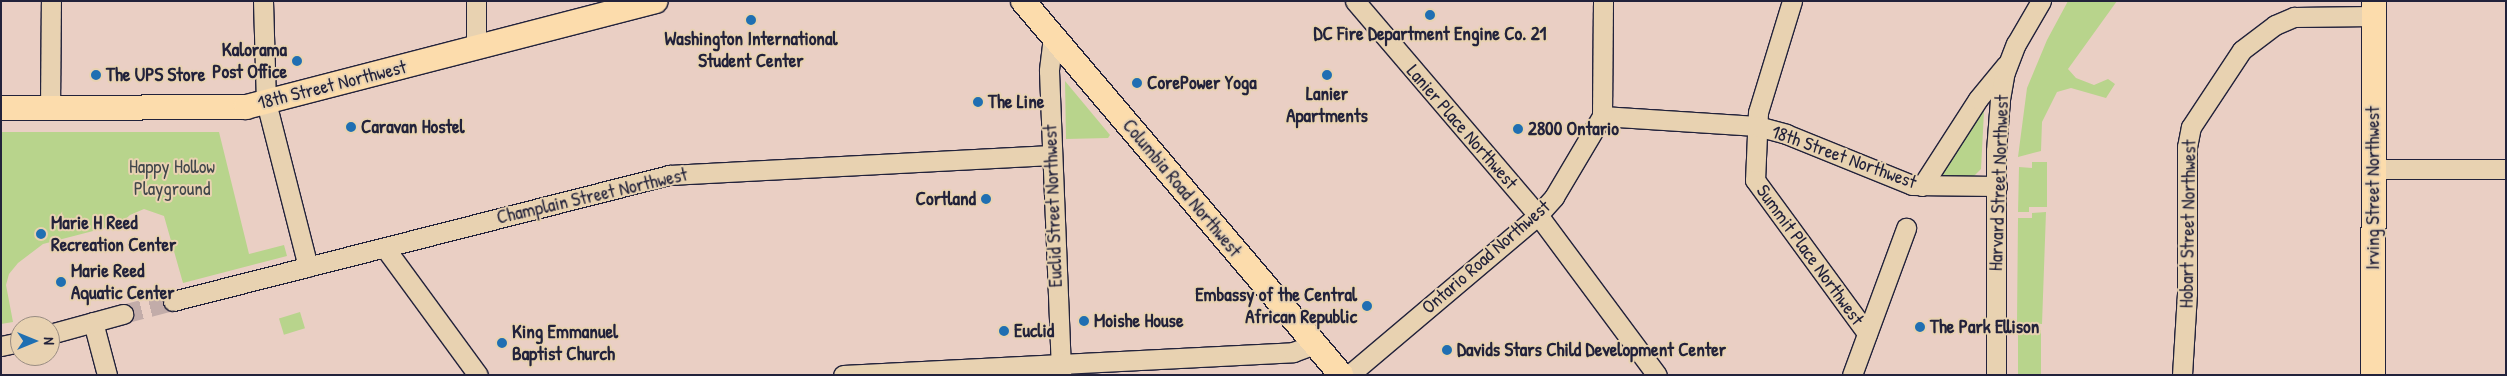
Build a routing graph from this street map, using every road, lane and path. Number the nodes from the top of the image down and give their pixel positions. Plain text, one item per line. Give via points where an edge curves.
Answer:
1 (51, 1) edge
2 (263, 1) edge
3 (476, 1) edge
4 (654, 1) edge
5 (1023, 1) edge
6 (1355, 1) edge
7 (1603, 1) edge
8 (1792, 1) edge
9 (2041, 1) edge
10 (2374, 8) edge
11 (1053, 37) junction
12 (476, 48) junction
13 (2007, 64) junction
14 (266, 102) junction
15 (1, 108) edge
16 (50, 108) junction
17 (1602, 116) junction
18 (1757, 126) junction
19 (1051, 155) junction
20 (2373, 169) junction
21 (2506, 169) edge
22 (1922, 186) junction
23 (1996, 186) junction
24 (1538, 215) junction
25 (1906, 228) dead end
26 (385, 248) junction
27 (308, 267) junction
28 (173, 301) tunnel mouth
29 (123, 314) tunnel mouth
30 (93, 322) junction
31 (60, 331) edge
32 (1867, 333) junction
33 (1315, 344) junction
34 (1060, 369) edge
35 (107, 375) edge
36 (478, 375) edge
37 (843, 375) edge
38 (1341, 375) edge
39 (1348, 375) edge
40 (1657, 375) edge
41 (1852, 375) edge
42 (1996, 375) edge
43 (2182, 375) edge
44 (2373, 375) edge

1 - 16 street
2 - 14 street
3 - 12 street
4 - 12 main road, 18th Street Northwest
5 - 11 main road, Columbia Road Northwest
6 - 24 street, Lanier Place Northwest
7 - 17 street, Ontario Road Northwest
8 - 18 street, Summit Place Northwest via 1758,112
9 - 13 street, Harvard Street Northwest
10 - 20 main road, Irving Street Northwest
10 - 43 street, Hobart Street Northwest via 2294,17 2275,24 2242,50 2191,127 2187,147 2187,293
11 - 19 street, Euclid Street Northwest via 1049,71
11 - 33 main road, Columbia Road Northwest
12 - 14 main road, 18th Street Northwest
13 - 22 street via 1978,99
13 - 23 street, Harvard Street Northwest via 1997,128
14 - 16 main road, 18th Street Northwest via 236,108
14 - 27 street
15 - 16 main road, 18th Street Northwest
17 - 18 street, 18th Street Northwest
17 - 24 street, Ontario Road Northwest via 1554,198
18 - 22 street, 18th Street Northwest via 1786,134 1906,183
18 - 32 street, Summit Place Northwest via 1755,180
19 - 26 street, Champlain Street Northwest via 674,174
19 - 34 street, Euclid Street Northwest
20 - 21 street
20 - 44 main road, Irving Street Northwest
22 - 23 street, 18th Street Northwest
23 - 42 street, Harvard Street Northwest
24 - 39 street, Ontario Road Northwest
24 - 40 street, Lanier Place Northwest
25 - 32 street
26 - 27 street, Champlain Street Northwest
26 - 36 street
27 - 28 street, Champlain Street Northwest
29 - 30 street
30 - 31 street
30 - 35 street
32 - 41 street
33 - 34 street via 1293,352
33 - 38 main road, Columbia Road Northwest
34 - 37 street

